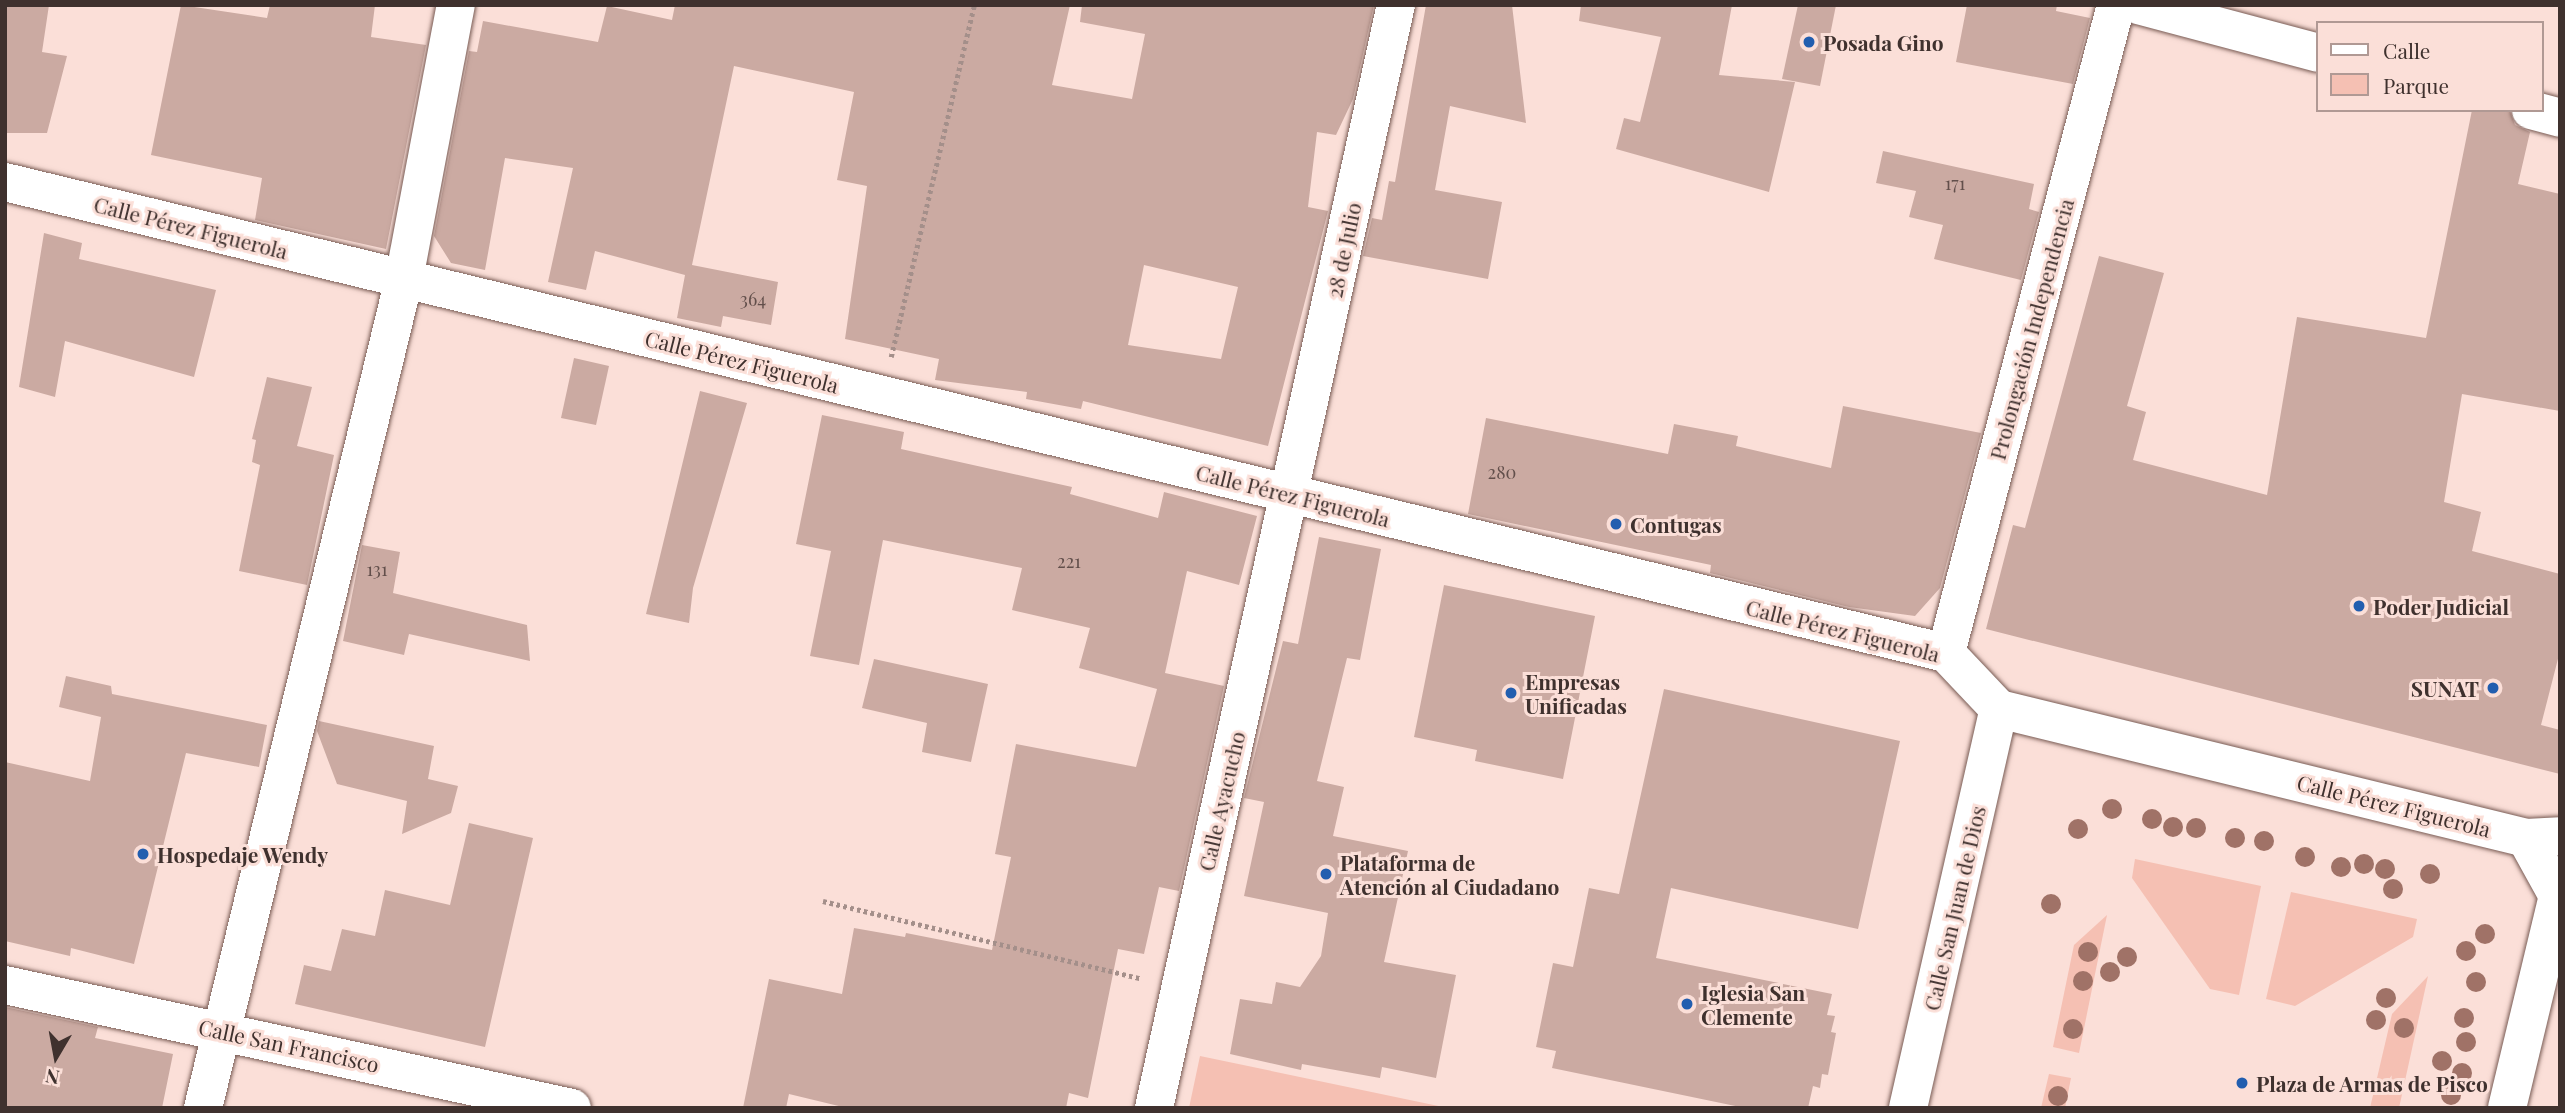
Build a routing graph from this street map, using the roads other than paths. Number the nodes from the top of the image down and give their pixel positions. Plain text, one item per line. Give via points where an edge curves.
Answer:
1 (1396, 5) edge
2 (2116, 5) edge
3 (2138, 5) edge
4 (447, 7) edge
5 (2316, 52) edge
6 (2538, 112) edge
7 (2560, 118) edge
8 (5, 182) edge
9 (404, 279) junction
10 (1291, 494) junction
11 (1946, 653) junction
12 (1999, 709) junction
13 (2543, 837) edge
14 (5, 985) edge
15 (220, 1030) junction
16 (203, 1108) edge
17 (572, 1108) edge
18 (1154, 1108) edge
19 (1908, 1108) edge
20 (2507, 1108) edge

1 - 10 street, 28 de Julio
2 - 11 street, Prolongación Independencia
3 - 5 street
4 - 9 street
6 - 7 street
8 - 9 street, Calle Pérez Figuerola
9 - 10 street, Calle Pérez Figuerola
9 - 15 street
10 - 11 street, Calle Pérez Figuerola
10 - 18 street, Calle Ayacucho
11 - 12 street, Calle Pérez Figuerola
12 - 13 street, Calle Pérez Figuerola
12 - 19 street, Calle San Juan de Dios
13 - 20 street via 2557,896
14 - 15 street, Calle San Francisco
15 - 16 street
15 - 17 street, Calle San Francisco

